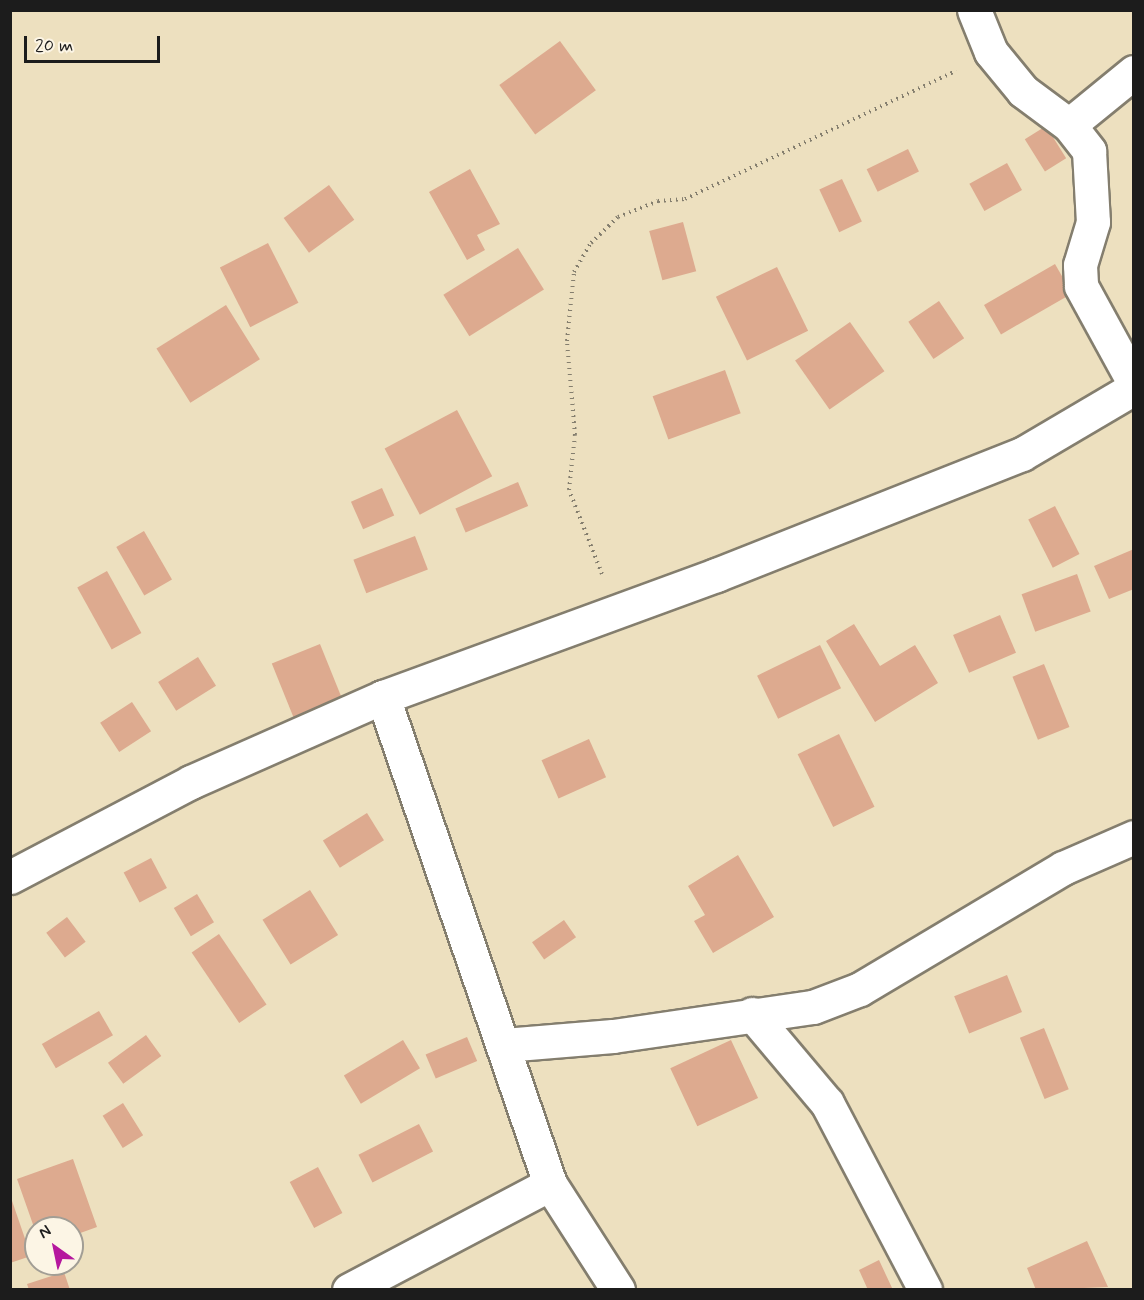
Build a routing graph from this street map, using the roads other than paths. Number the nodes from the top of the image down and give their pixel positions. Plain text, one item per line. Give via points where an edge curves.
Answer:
1 (974, 10) edge
2 (1134, 72) edge
3 (1069, 125) junction
4 (1134, 383) edge
5 (1134, 388) edge
6 (383, 697) junction
7 (1134, 837) edge
8 (10, 877) edge
9 (752, 1014) junction
10 (504, 1045) junction
11 (549, 1184) junction
12 (349, 1290) edge
13 (618, 1290) edge
14 (925, 1290) edge

1 - 3 street via 991,52 1023,91
2 - 3 street
3 - 4 street via 1089,151 1094,187 1081,286
5 - 6 street via 1022,454 619,612
6 - 8 street via 191,782
6 - 10 street
7 - 9 street via 1063,868 860,988 813,1007
9 - 10 street via 613,1036
9 - 14 street via 827,1103
10 - 11 street
11 - 12 street
11 - 13 street

